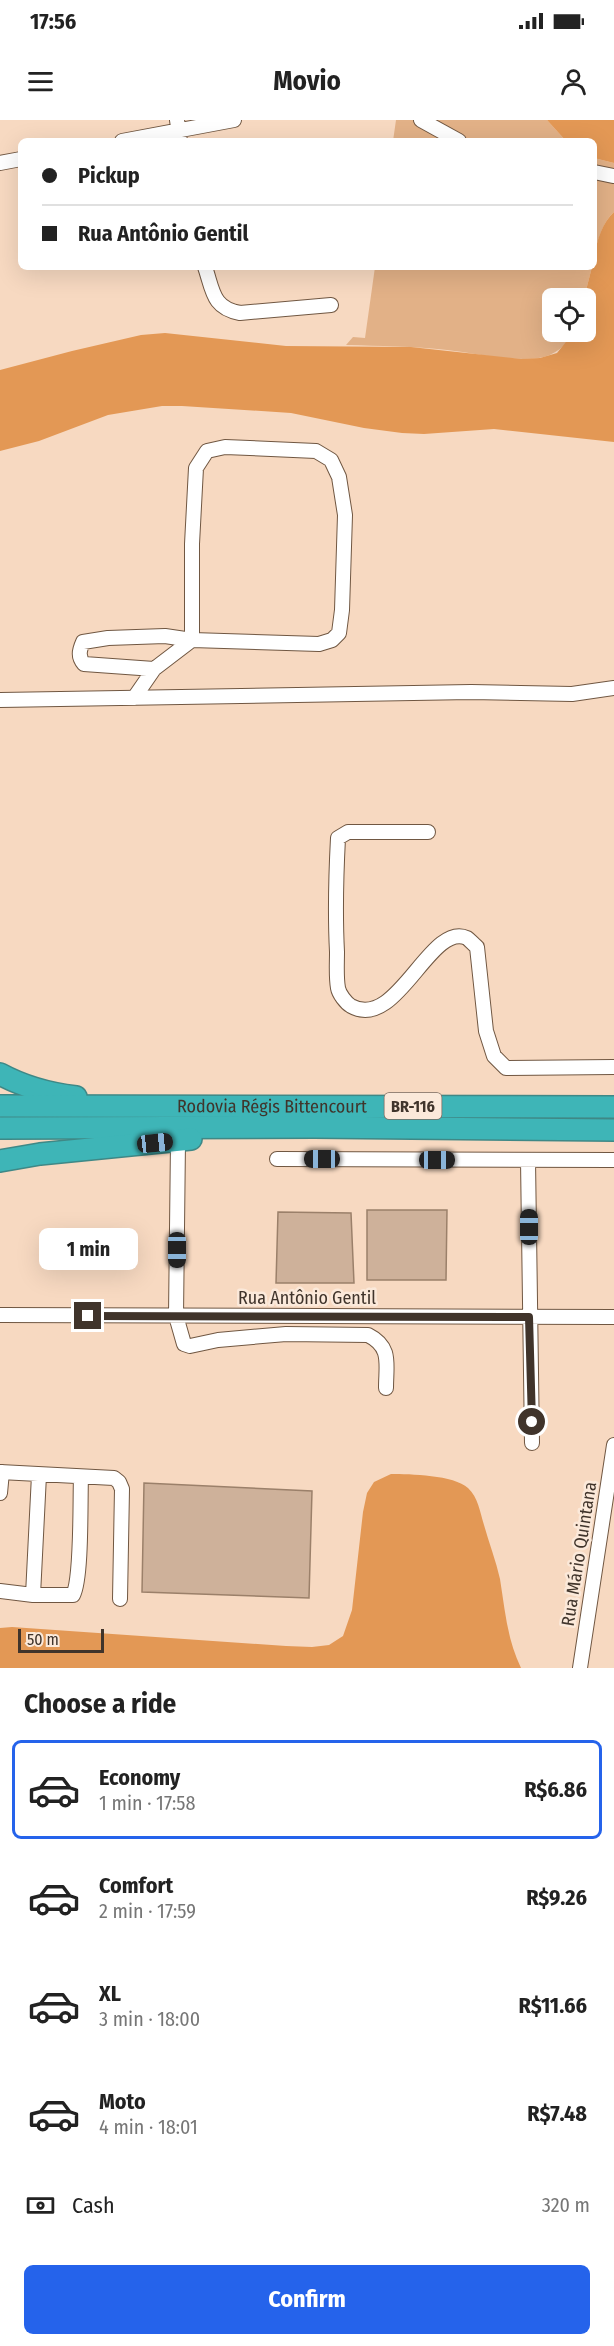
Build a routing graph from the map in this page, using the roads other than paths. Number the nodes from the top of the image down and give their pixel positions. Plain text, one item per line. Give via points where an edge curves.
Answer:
1 (234, 120) edge
2 (421, 120) edge
3 (178, 131) edge
4 (139, 138) edge
5 (454, 138) edge
6 (18, 160) edge
7 (0, 163) edge
8 (597, 173) edge
9 (614, 176) edge
10 (206, 270) edge
11 (331, 305) dead end
12 (192, 640) junction
13 (154, 669) junction
14 (614, 688) edge
15 (134, 698) junction
16 (0, 700) edge
17 (428, 832) dead end
18 (614, 1066) edge
19 (0, 1074) edge
20 (0, 1106) edge
21 (211, 1107) junction
22 (614, 1107) edge
23 (315, 1127) junction
24 (0, 1128) edge
25 (614, 1130) edge
26 (178, 1141) junction
27 (277, 1159) dead end
28 (528, 1160) junction
29 (614, 1160) edge
30 (0, 1161) edge
31 (0, 1315) edge
32 (176, 1316) junction
33 (529, 1317) junction
34 (614, 1317) edge
35 (386, 1388) dead end
36 (532, 1443) dead end
37 (614, 1445) edge
38 (1, 1472) edge
39 (39, 1475) junction
40 (81, 1477) junction
41 (0, 1493) edge
42 (0, 1591) edge
43 (33, 1595) junction
44 (120, 1599) dead end
45 (580, 1668) edge

1 - 3 street
2 - 5 street
3 - 4 street
6 - 7 street
8 - 9 street
10 - 11 street via 217,303 227,310 240,313
12 - 12 street via 196,468 207,451 225,447 316,451 331,460 339,477 345,515 339,633 319,644
12 - 13 street
12 - 13 street via 165,636 108,638 83,642 79,650 84,664
13 - 15 street
14 - 15 street via 572,694
15 - 16 street
17 - 18 street via 348,832 338,838 338,991 350,1006 378,1008 402,988 438,945 455,937 467,938 477,947 486,1031 494,1056 506,1068
19 - 21 highway via 12,1081 72,1096
20 - 21 highway, Rodovia Régis Bittencourt / BR-116
21 - 22 highway, Rodovia Régis Bittencourt / BR-116
23 - 24 highway, Rodovia Régis Bittencourt / BR-116
23 - 25 highway, Rodovia Régis Bittencourt / BR-116
23 - 26 highway
26 - 30 highway
26 - 32 street
27 - 28 street
28 - 29 street
28 - 33 street
31 - 32 street, Rua Antônio Gentil
32 - 33 street, Rua Antônio Gentil
32 - 35 street via 184,1344 190,1346 285,1334 368,1335 380,1341 386,1352
33 - 34 street, Rua Antônio Gentil
33 - 36 street
37 - 45 street, Rua Mário Quintana
38 - 39 street
38 - 41 street
39 - 40 street
39 - 43 street
40 - 43 street via 76,1589 67,1596
40 - 44 street via 114,1478 122,1489
42 - 43 street

